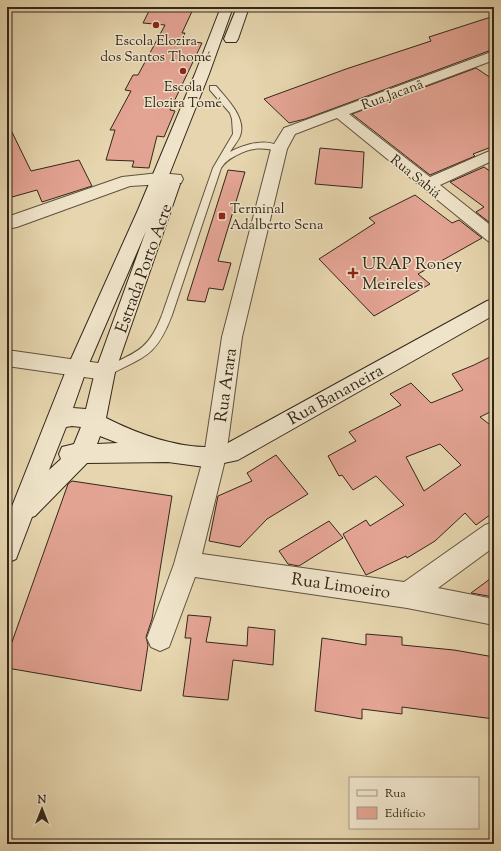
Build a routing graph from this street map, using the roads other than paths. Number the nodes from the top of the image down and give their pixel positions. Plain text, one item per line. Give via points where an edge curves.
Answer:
1 (227, 7) edge
2 (243, 7) edge
3 (494, 55) edge
4 (479, 61) junction
5 (494, 69) edge
6 (213, 88) junction
7 (339, 114) junction
8 (284, 140) junction
9 (494, 154) edge
10 (221, 161) junction
11 (167, 178) junction
12 (427, 185) junction
13 (7, 223) edge
14 (494, 237) edge
15 (494, 306) edge
16 (7, 358) edge
17 (78, 368) junction
18 (105, 372) junction
19 (58, 418) junction
20 (94, 423) junction
21 (48, 442) junction
22 (168, 452) junction
23 (82, 453) junction
24 (215, 456) junction
25 (22, 512) junction
26 (494, 533) edge
27 (7, 551) edge
28 (187, 564) junction
29 (407, 595) junction
30 (494, 612) edge
31 (160, 638) dead end

1 - 11 street, Estrada Porto Acre
2 - 6 street, Estrada Porto Acre
3 - 4 street, Rua Jacanã
4 - 5 street
4 - 7 street, Rua Jacanã
6 - 10 lane via 229,105 237,125 236,134
6 - 11 street, Estrada Porto Acre
7 - 8 street, Rua Jacanã
7 - 12 street, Rua Sabiá
8 - 10 lane via 242,147
8 - 24 street, Rua Arara via 232,337
9 - 12 street
10 - 18 lane via 161,329 154,342 145,351
11 - 13 street via 128,181
11 - 17 street, Estrada Porto Acre via 128,254
11 - 18 street, Estrada Porto Acre
12 - 14 street, Rua Sabiá
15 - 24 street, Rua Bananeira via 230,453
16 - 17 street
17 - 18 street
17 - 19 street, Estrada Porto Acre
18 - 20 street, Estrada Porto Acre
19 - 20 street via 86,418
19 - 21 street, Estrada Porto Acre
20 - 22 street, Rua Bananeira
20 - 23 street, Estrada Porto Acre
21 - 23 street via 58,451
21 - 25 street, Estrada Porto Acre
22 - 23 street, Rua Bananeira
22 - 24 street, Rua Bananeira
23 - 25 street, Estrada Porto Acre
24 - 28 street, Rua Arara
25 - 27 street, Estrada Porto Acre
26 - 29 street
28 - 29 street, Rua Limoeiro
28 - 31 street, Rua Arara
29 - 30 street, Rua Limoeiro

